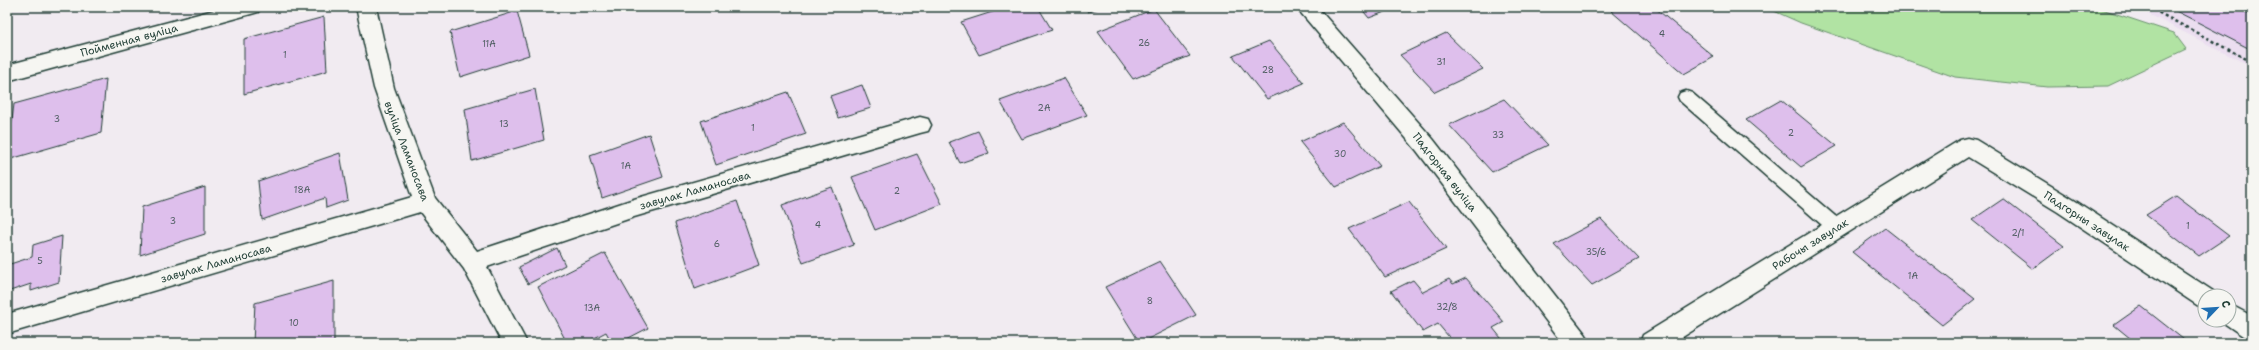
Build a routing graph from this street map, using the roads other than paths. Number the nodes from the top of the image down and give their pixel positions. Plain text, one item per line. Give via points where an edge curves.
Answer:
1 (251, 7) edge
2 (366, 7) edge
3 (1306, 7) edge
4 (7, 73) edge
5 (1686, 97) dead end
6 (920, 125) dead end
7 (1968, 146) joint
8 (425, 202) junction
9 (1836, 227) junction
10 (472, 262) junction
11 (2197, 293) edge
12 (2237, 319) edge
13 (7, 324) edge
14 (2252, 329) edge
15 (515, 343) edge
16 (1576, 343) edge
17 (1652, 343) edge

1 - 4 street, Пойменная вуліца
2 - 8 street, вуліца Ламаносава via 384,88
3 - 16 street, Падгорная вуліца via 1425,145
5 - 9 lane
6 - 10 street, завулак Ламаносава via 634,208
7 - 9 street, Рабочы завулак
7 - 11 street, Падгорны завулак via 2066,206
8 - 10 street, вуліца Ламаносава
8 - 13 street, завулак Ламаносава
9 - 17 street, Рабочы завулак
10 - 15 street, вуліца Ламаносава
12 - 14 street

